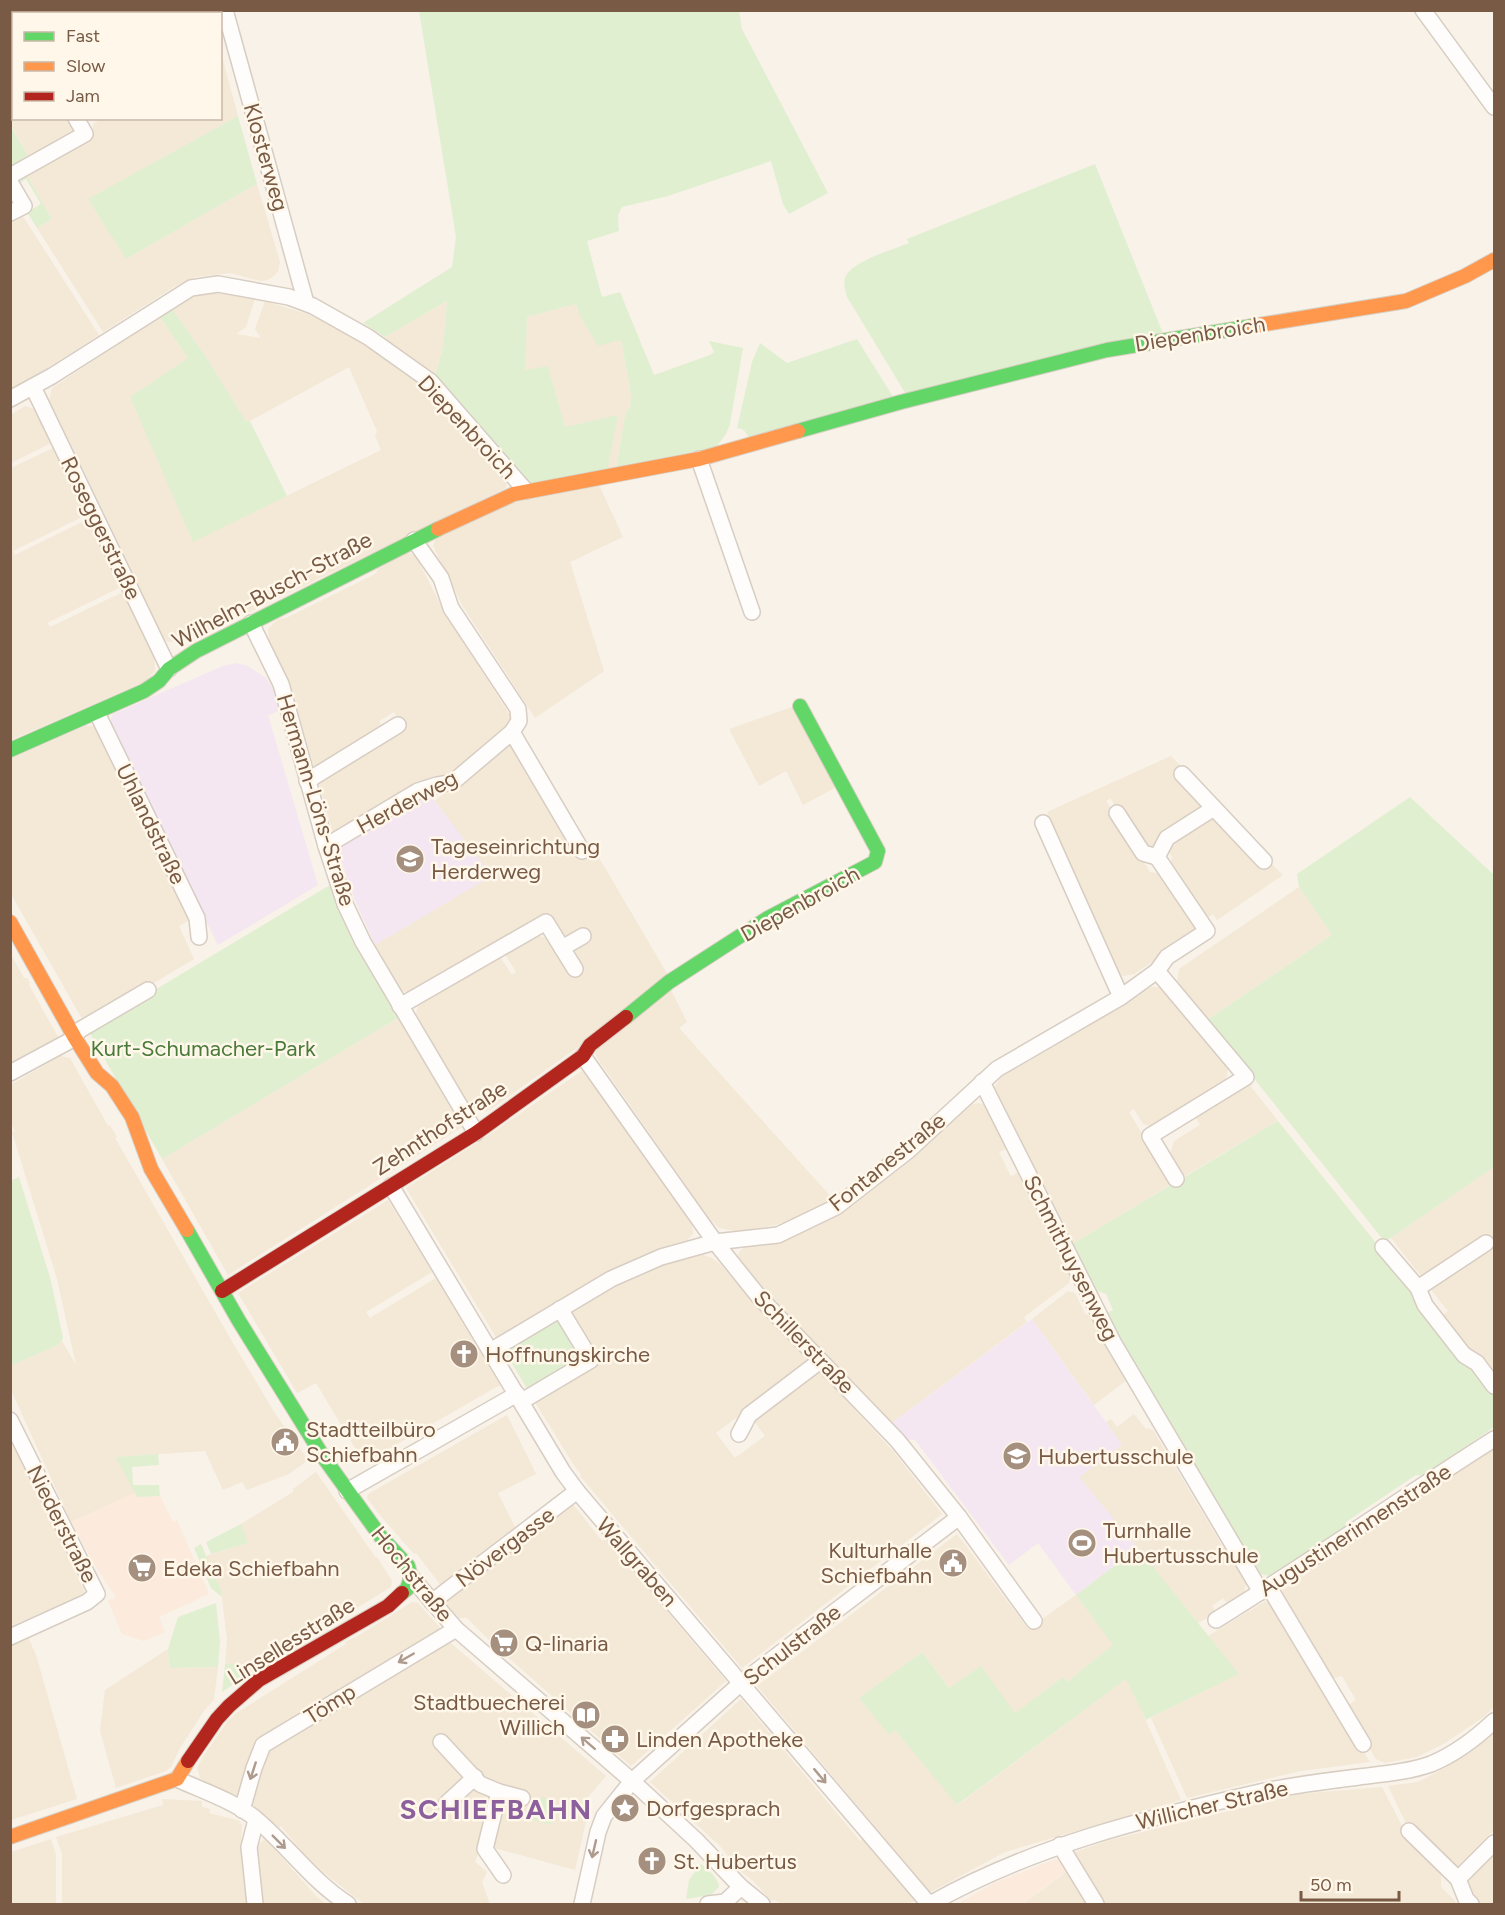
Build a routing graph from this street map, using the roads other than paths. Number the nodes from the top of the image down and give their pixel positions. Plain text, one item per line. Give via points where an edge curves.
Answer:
1 (225, 10) edge
2 (1423, 10) edge
3 (1494, 107) edge
4 (83, 121) edge
5 (10, 176) edge
6 (10, 182) edge
7 (10, 213) edge
8 (1494, 260) edge
9 (306, 303) junction
10 (33, 387) junction
11 (10, 399) edge
12 (699, 459) junction
13 (526, 491) junction
14 (414, 540) junction
15 (752, 612) dead end
16 (251, 623) junction
17 (169, 669) junction
18 (800, 706) dead end
19 (97, 712) junction
20 (398, 725) dead end
21 (512, 732) junction
22 (10, 750) edge
23 (1182, 774) dead end
24 (307, 781) junction
25 (1214, 808) junction
26 (1117, 813) dead end
27 (1043, 823) dead end
28 (326, 846) junction
29 (582, 851) dead end
30 (1157, 856) junction
31 (1264, 861) dead end
32 (10, 922) edge
33 (583, 936) dead end
34 (199, 937) dead end
35 (562, 948) junction
36 (575, 969) dead end
37 (1157, 971) junction
38 (668, 983) joint
39 (148, 990) dead end
40 (1121, 998) junction
41 (400, 1006) junction
42 (75, 1038) junction
43 (584, 1056) junction
44 (10, 1073) edge
45 (982, 1082) junction
46 (476, 1132) junction
47 (1176, 1179) dead end
48 (391, 1186) junction
49 (715, 1242) junction
50 (1486, 1243) dead end
51 (1383, 1246) dead end
52 (1418, 1288) junction
53 (222, 1291) junction
54 (563, 1308) junction
55 (492, 1350) junction
56 (820, 1361) junction
57 (1494, 1386) edge
58 (519, 1397) junction
59 (10, 1420) edge
60 (739, 1434) dead end
61 (1494, 1439) edge
62 (347, 1491) junction
63 (577, 1491) junction
64 (958, 1517) junction
65 (411, 1577) junction
66 (1265, 1590) junction
67 (432, 1602) junction
68 (1216, 1620) dead end
69 (1034, 1621) dead end
70 (456, 1629) junction
71 (10, 1637) edge
72 (741, 1683) junction
73 (1494, 1721) edge
74 (441, 1742) dead end
75 (1362, 1744) dead end
76 (475, 1777) junction
77 (177, 1779) junction
78 (632, 1781) junction
79 (499, 1792) junction
80 (522, 1798) dead end
81 (446, 1804) dead end
82 (242, 1810) junction
83 (256, 1820) junction
84 (1409, 1831) dead end
85 (10, 1837) edge
86 (1494, 1843) edge
87 (1060, 1845) junction
88 (502, 1875) dead end
89 (1458, 1879) junction
90 (741, 1887) junction
91 (255, 1905) edge
92 (348, 1905) edge
93 (582, 1905) edge
94 (708, 1905) edge
95 (762, 1905) edge
96 (930, 1905) edge
97 (1096, 1905) edge
98 (1471, 1905) edge

1 - 9 street, Klosterweg
2 - 3 street
4 - 5 street via 85,134
6 - 7 street via 24,206
8 - 12 street, Diepenbroich via 1406,301 1107,350
9 - 10 street, Diepenbroich via 218,284 191,288
9 - 13 street, Diepenbroich via 368,337 430,381
10 - 11 street, Diepenbroich
10 - 17 street, Roseggerstraße
12 - 13 street, Diepenbroich
12 - 15 street
13 - 14 street, Wilhelm-Busch-Straße
14 - 16 street, Wilhelm-Busch-Straße
14 - 21 street via 441,578 451,608 518,709 519,722
16 - 17 street, Wilhelm-Busch-Straße
16 - 24 street, Hermann-Löns-Straße via 281,684
17 - 19 street, Wilhelm-Busch-Straße via 144,691
18 - 38 street, Diepenbroich via 878,851 875,862 768,918
19 - 22 street, Wilhelm-Busch-Straße
19 - 34 street, Uhlandstraße via 197,918
20 - 24 street
21 - 28 street, Herderweg via 453,782 418,791
21 - 29 street
23 - 25 street
24 - 28 street, Hermann-Löns-Straße
25 - 30 street via 1167,838
25 - 31 street
26 - 30 street, Fontanestraße via 1143,852
27 - 40 street
28 - 41 street, Hermann-Löns-Straße via 340,892 363,942
30 - 37 street, Fontanestraße via 1207,931 1167,957
32 - 42 street, Hochstraße
33 - 35 street
35 - 36 street
35 - 41 street via 546,922
37 - 40 street, Fontanestraße
37 - 47 street via 1246,1077 1150,1136
38 - 43 street, Zehnthofstraße via 590,1045
39 - 42 street via 78,1031
40 - 45 street, Fontanestraße via 997,1069
41 - 46 street, Hermann-Löns-Straße
42 - 44 street
42 - 53 street, Hochstraße via 132,1117 151,1169
43 - 46 street, Zehnthofstraße
43 - 49 street, Schillerstraße
45 - 49 street, Fontanestraße via 909,1150 836,1207 778,1235
45 - 66 street, Schmithuysenweg via 1118,1350
46 - 48 street, Zehnthofstraße
48 - 53 street, Zehnthofstraße
48 - 55 street, Wallgraben
49 - 54 street, Fontanestraße via 661,1257 611,1279
49 - 56 street, Schillerstraße via 760,1298
50 - 52 street
51 - 52 street
52 - 57 street via 1425,1305
53 - 62 street, Hochstraße
54 - 55 street, Fontanestraße
54 - 58 street via 591,1360
55 - 58 street, Wallgraben
56 - 60 street via 749,1415
56 - 64 street, Schillerstraße via 897,1440
58 - 62 street
58 - 63 street, Wallgraben
59 - 71 street, Niederstraße via 97,1594
61 - 66 street, Augustinerinnenstraße
62 - 65 street, Hochstraße via 408,1566
63 - 67 street, Növergasse
63 - 72 street, Wallgraben
64 - 69 street, Schillerstraße
64 - 72 street, Schulstraße
65 - 67 street, Hochstraße
65 - 77 street, Linsellesstraße via 407,1588 388,1606 259,1680 228,1706
66 - 68 street, Augustinerinnenstraße
66 - 75 street, Schmithuysenweg
67 - 70 street, Hochstraße
78 -> 70 street, Hochstraße
70 -> 82 street, Tömp via 263,1745
72 - 78 street, Schulstraße
72 -> 96 street, Wallgraben
73 - 87 street, Willicher Straße via 1448,1756 1415,1768 1276,1788
74 - 76 street
76 - 79 street via 480,1784
76 - 81 street
77 - 82 street
77 - 85 street
78 - 90 street, Hochstraße
78 -> 93 street, Schulstraße via 609,1809 598,1832
79 - 80 street
79 - 88 street via 485,1849
82 - 83 street
83 - 91 street via 249,1847
83 -> 92 street
84 - 89 street
86 - 89 street
87 - 96 street, Willicher Straße via 994,1872
87 - 97 street
89 - 98 street
90 - 94 street via 725,1902
90 - 95 street, Hochstraße

